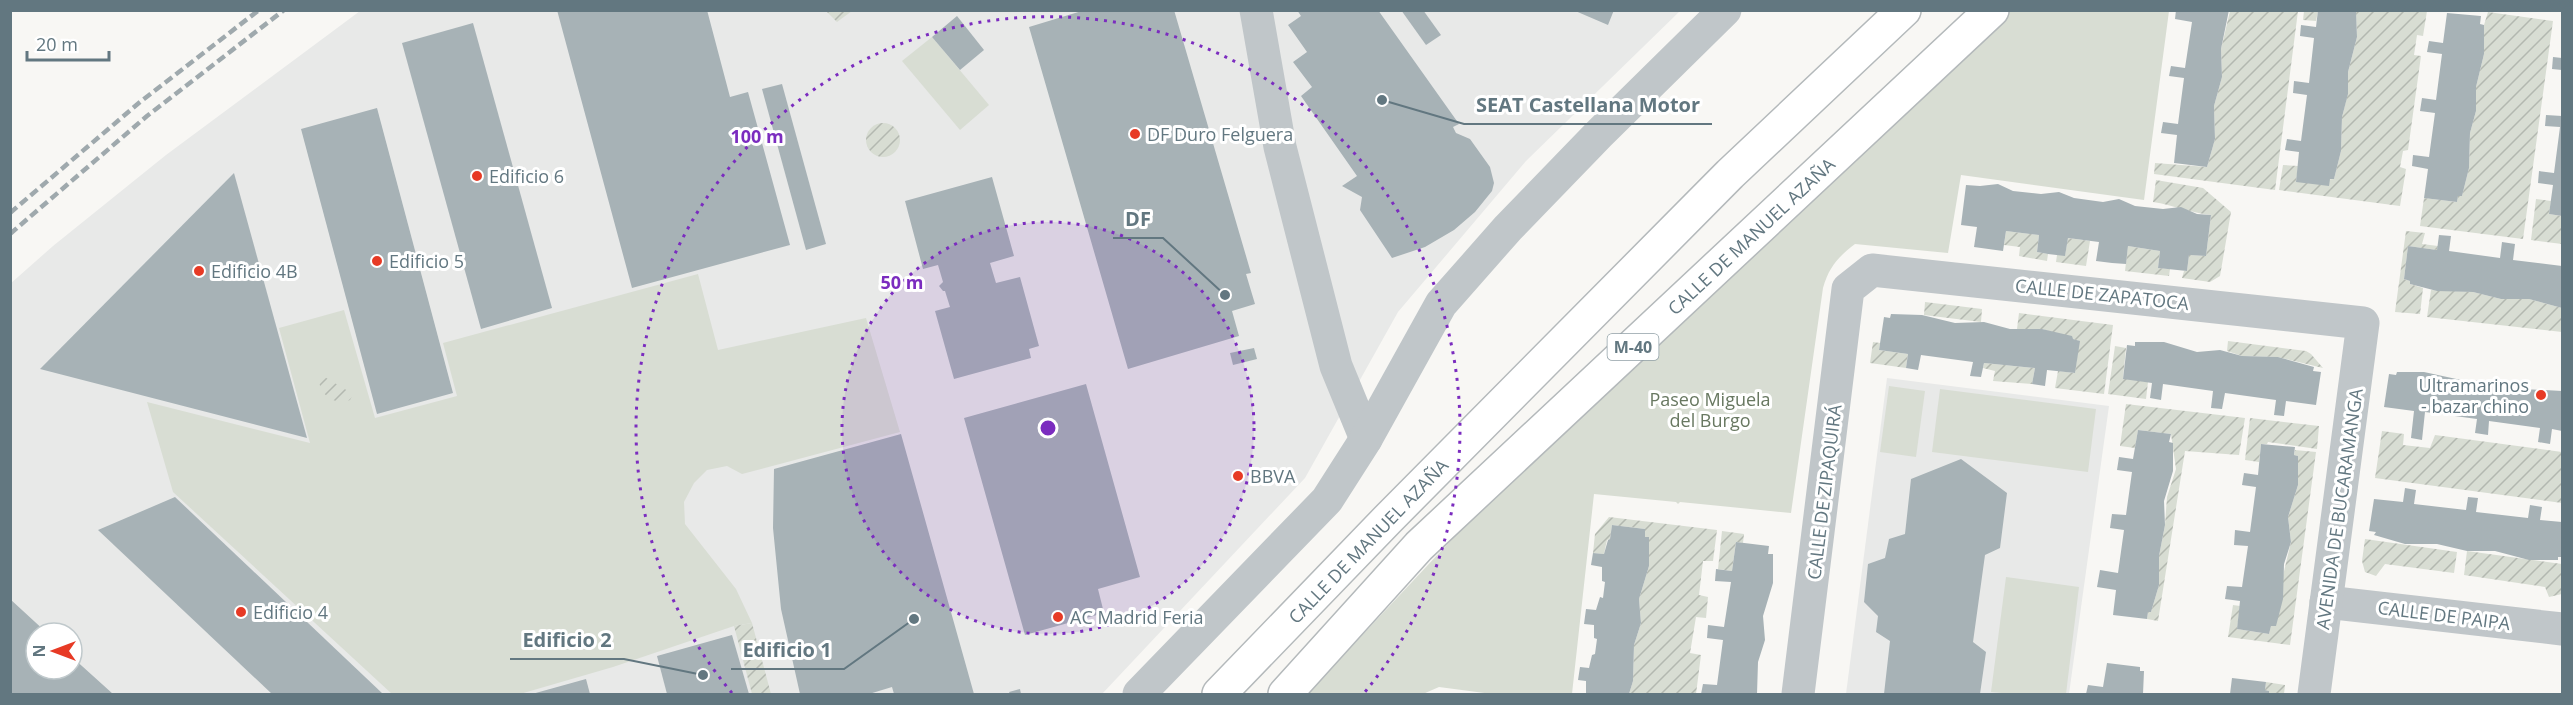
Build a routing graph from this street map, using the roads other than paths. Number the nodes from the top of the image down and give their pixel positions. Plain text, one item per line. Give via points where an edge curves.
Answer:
1 (1256, 10) edge
2 (1725, 10) edge
3 (1904, 10) edge
4 (1992, 10) edge
5 (1848, 289) joint
6 (2363, 323) joint
7 (1366, 439) junction
8 (2326, 602) junction
9 (2562, 629) edge
10 (1139, 694) edge
11 (1219, 694) edge
12 (1285, 694) edge
13 (1798, 694) edge
14 (2314, 694) edge

1 - 7 street via 1280,147 1336,366
2 - 7 street via 1526,209 1441,304
3 - 11 highway, CALLE DE MANUEL AZAÑA / M-40 via 1730,174
4 - 12 highway, CALLE DE MANUEL AZAÑA / M-40 via 1419,546
5 - 6 street, CALLE DE ZAPATOCA via 1872,270
5 - 13 street, CALLE DE ZIPAQUIRÁ
6 - 8 street, AVENIDA DE BUCARAMANGA
7 - 10 street via 1327,500
8 - 9 street, CALLE DE PAIPA
8 - 14 street, AVENIDA DE BUCARAMANGA

